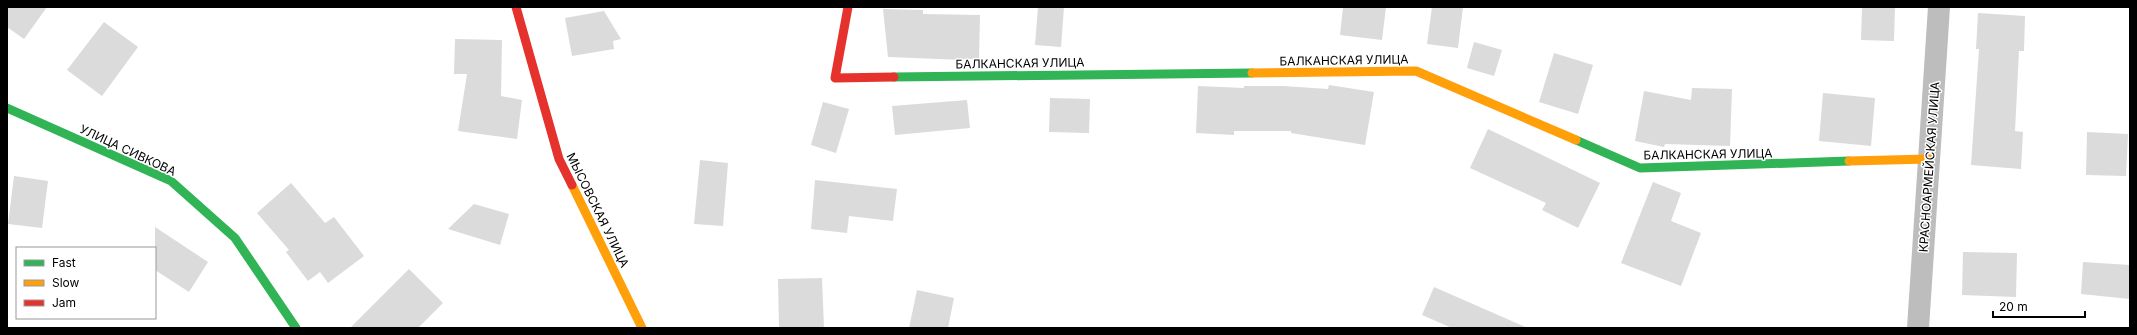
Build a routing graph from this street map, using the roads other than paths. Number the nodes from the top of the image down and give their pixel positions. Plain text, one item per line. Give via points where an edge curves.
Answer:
1 (516, 7) edge
2 (848, 7) edge
3 (1939, 7) edge
4 (7, 108) edge
5 (1929, 159) junction
6 (296, 328) edge
7 (642, 328) edge
8 (1918, 328) edge

1 - 7 street, МЫСОВСКАЯ УЛИЦА via 559,159
2 - 5 street, БАЛКАНСКАЯ УЛИЦА via 835,78 1416,71 1640,168
3 - 5 street, КРАСНОАРМЕЙСКАЯ УЛИЦА
4 - 6 street, УЛИЦА СИВКОВА via 171,181 235,238
5 - 8 street, КРАСНОАРМЕЙСКАЯ УЛИЦА

